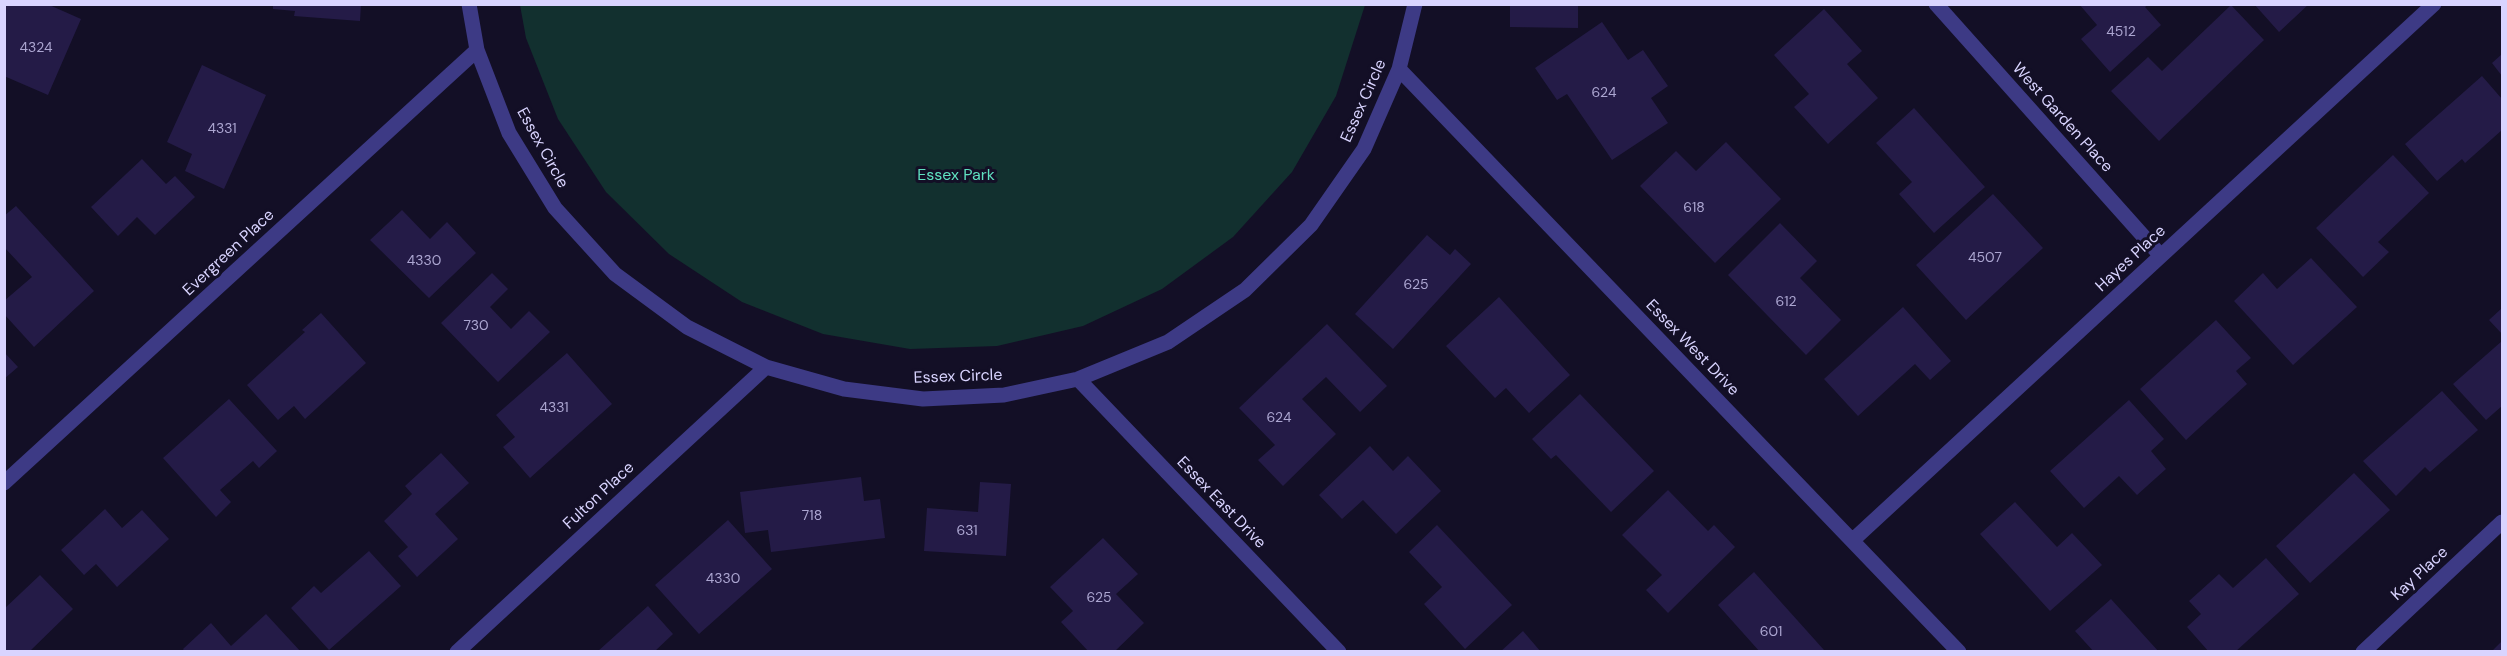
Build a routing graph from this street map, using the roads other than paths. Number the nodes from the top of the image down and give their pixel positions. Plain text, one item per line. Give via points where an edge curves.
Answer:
1 (469, 4) edge
2 (1415, 4) edge
3 (1936, 4) edge
4 (2434, 4) edge
5 (477, 50) junction
6 (1400, 69) junction
7 (2162, 256) junction
8 (766, 367) junction
9 (1078, 379) junction
10 (4, 483) edge
11 (2502, 522) edge
12 (1853, 540) junction
13 (457, 651) edge
14 (1339, 651) edge
15 (1959, 651) edge
16 (2363, 651) edge

1 - 5 street, Essex Circle
2 - 6 street, Essex Circle
3 - 7 street, West Garden Place
4 - 7 street, Hayes Place
5 - 8 street, Essex Circle via 509,133 555,208 600,258 615,274 687,327
5 - 10 street, Evergreen Place
6 - 9 street, Essex Circle via 1364,149 1311,225 1245,290 1168,342
6 - 12 street, Essex West Drive
7 - 12 street, Hayes Place
8 - 9 street, Essex Circle via 844,389 923,399 1004,395
8 - 13 street, Fulton Place
9 - 14 street, Essex East Drive
11 - 16 street, Kay Place
12 - 15 street, Essex West Drive

